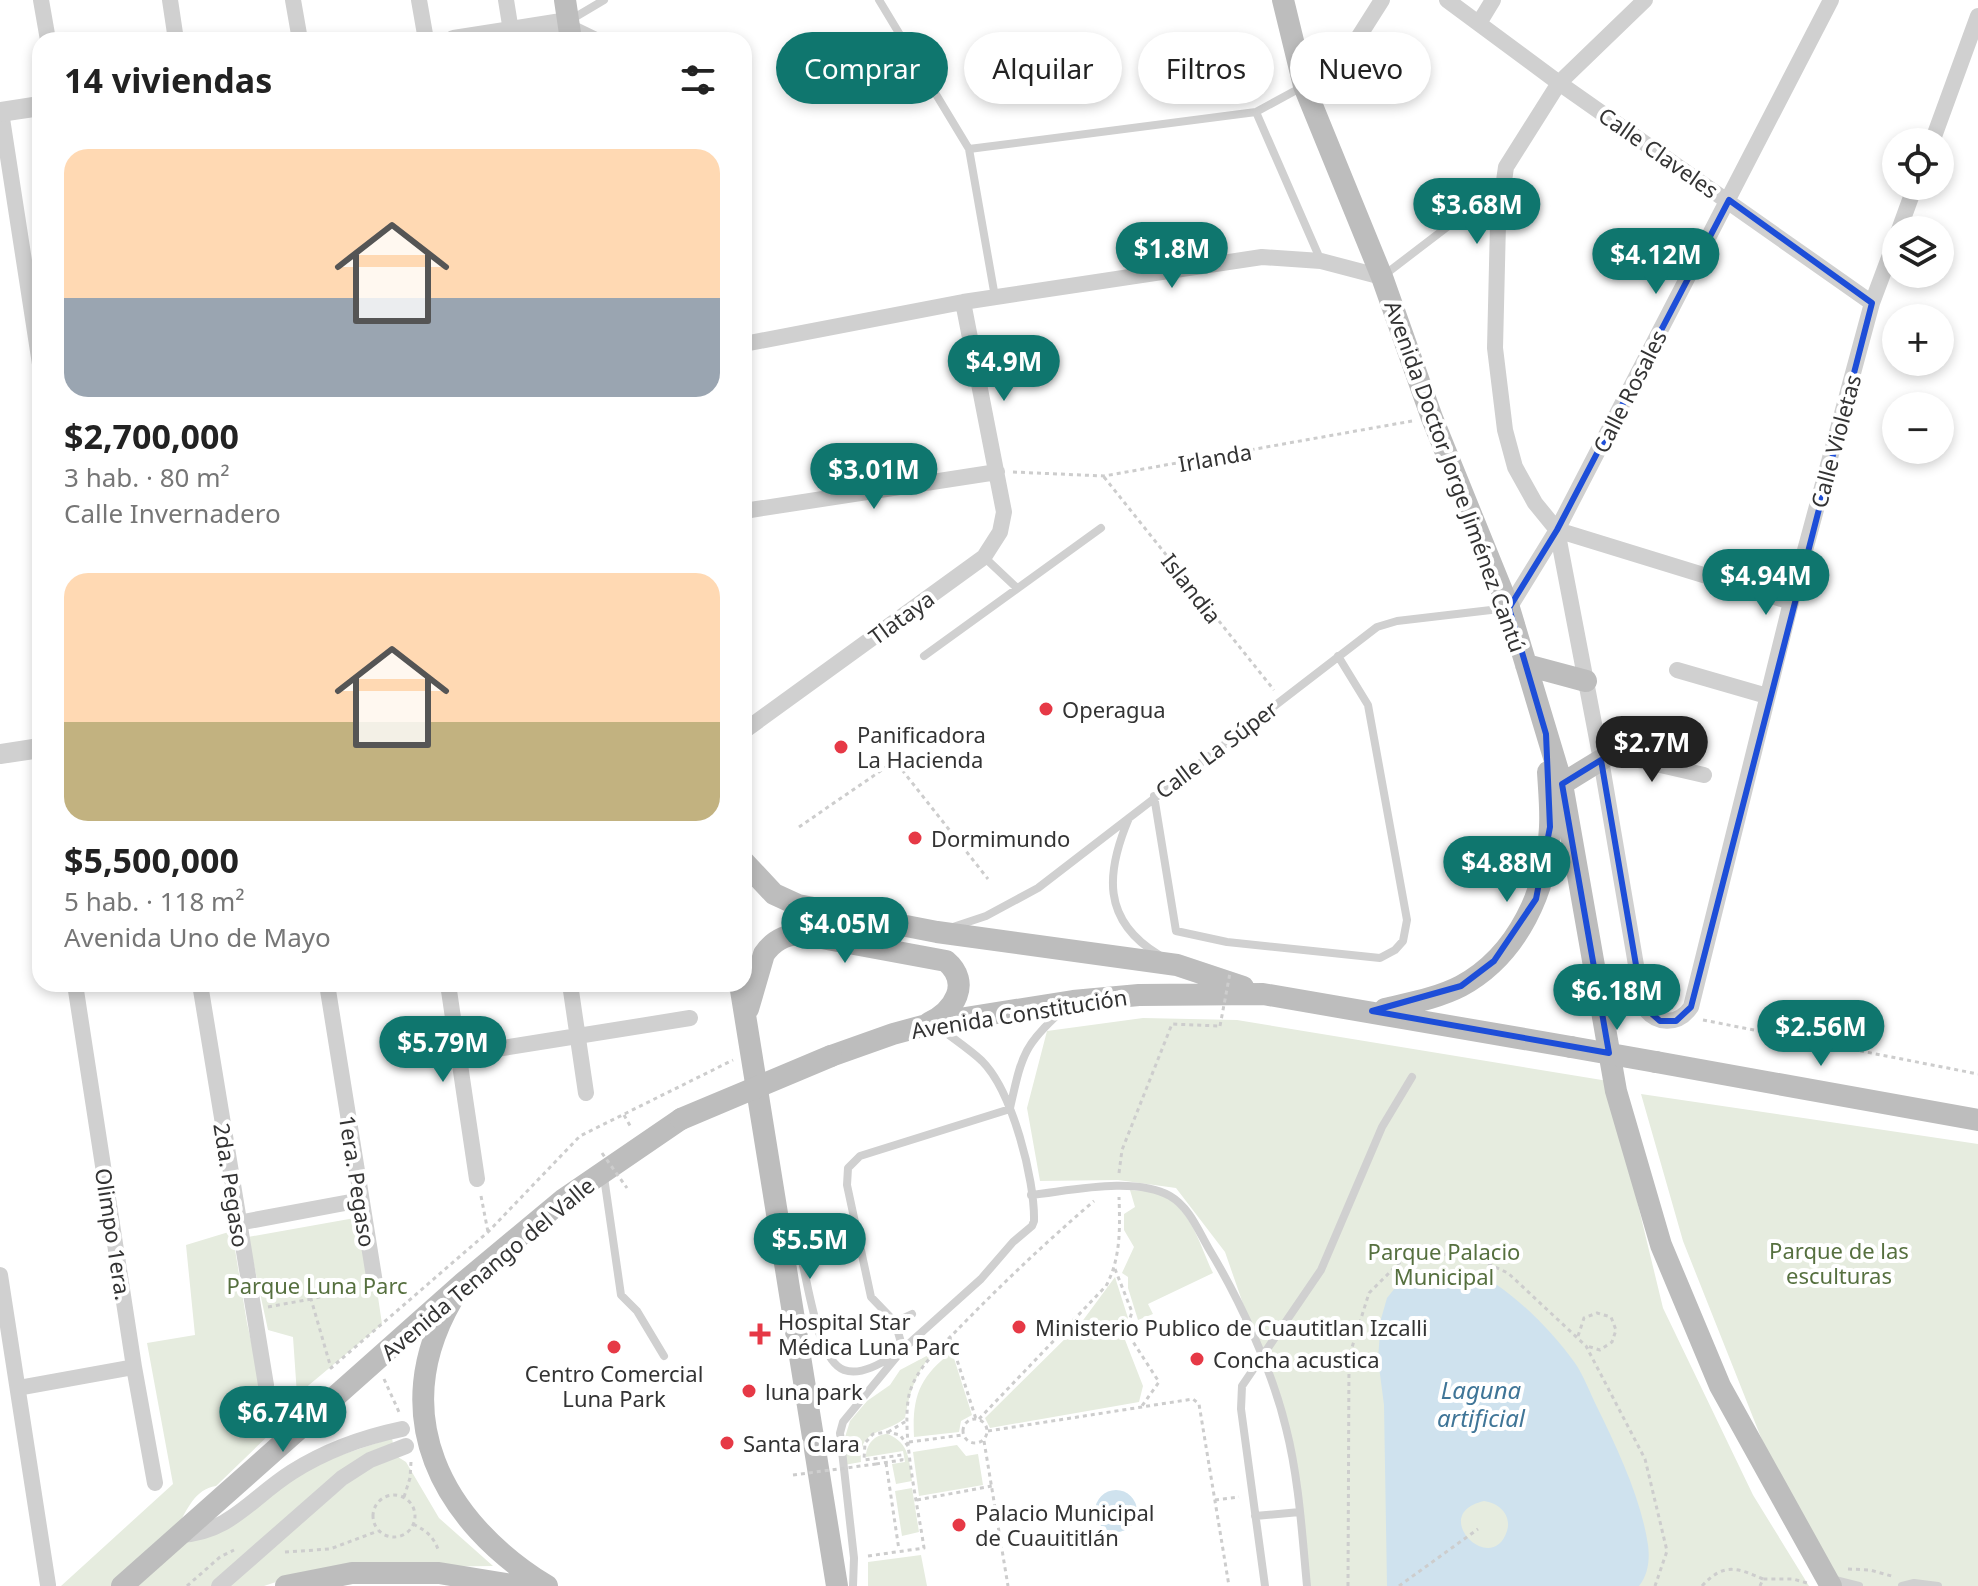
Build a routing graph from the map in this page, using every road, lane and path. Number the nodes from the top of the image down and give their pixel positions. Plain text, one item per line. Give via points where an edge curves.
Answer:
1 (41, 0) edge
2 (170, 0) edge
3 (293, 0) edge
4 (419, 0) edge
5 (506, 0) edge
6 (604, 0) edge
7 (879, 0) edge
8 (1283, 0) edge
9 (1382, 0) edge
10 (1447, 0) edge
11 (1493, 0) edge
12 (1645, 0) edge
13 (1831, 0) edge
14 (1978, 16) edge
15 (568, 21) edge
16 (1479, 23) junction
17 (511, 31) junction
18 (47, 32) edge
19 (175, 32) edge
20 (299, 32) edge
21 (425, 32) edge
22 (505, 32) edge
23 (589, 32) edge
24 (1291, 32) edge
25 (1362, 32) edge
26 (1559, 83) junction
27 (1290, 94) edge
28 (1311, 104) edge
29 (32, 107) edge
30 (0, 112) edge
31 (1256, 112) junction
32 (1937, 128) edge
33 (969, 149) junction
34 (1504, 184) junction
35 (1729, 200) junction
36 (1321, 261) junction
37 (1882, 276) edge
38 (1382, 277) junction
39 (995, 297) junction
40 (963, 302) junction
41 (1872, 303) junction
42 (32, 314) edge
43 (752, 342) edge
44 (1432, 418) junction
45 (997, 472) junction
46 (1104, 476) junction
47 (752, 510) edge
48 (1101, 528) dead end
49 (1557, 530) junction
50 (984, 557) junction
51 (1017, 588) junction
52 (1791, 602) junction
53 (1509, 608) junction
54 (924, 656) dead end
55 (1338, 656) junction
56 (1526, 665) junction
57 (1677, 670) dead end
58 (1586, 681) junction
59 (1767, 696) junction
60 (1281, 700) junction
61 (752, 725) edge
62 (1546, 734) junction
63 (32, 751) edge
64 (0, 754) edge
65 (1601, 760) junction
66 (1704, 775) dead end
67 (1562, 784) junction
68 (1154, 796) junction
69 (1130, 814) junction
70 (799, 827) dead end
71 (752, 871) edge
72 (988, 879) dead end
73 (937, 932) junction
74 (1177, 965) junction
75 (1230, 973) dead end
76 (76, 992) edge
77 (201, 992) edge
78 (328, 992) edge
79 (449, 992) edge
80 (571, 992) edge
81 (741, 992) edge
82 (1263, 994) junction
83 (1073, 1001) junction
84 (1372, 1011) junction
85 (1685, 1016) junction
86 (690, 1018) dead end
87 (746, 1018) junction
88 (928, 1025) junction
89 (578, 1036) junction
90 (751, 1052) junction
91 (459, 1055) junction
92 (1978, 1074) edge
93 (1412, 1077) dead end
94 (586, 1093) dead end
95 (1010, 1109) junction
96 (624, 1115) junction
97 (681, 1119) joint
98 (1978, 1120) edge
99 (633, 1131) dead end
100 (603, 1163) junction
101 (477, 1179) joint
102 (1114, 1187) junction
103 (627, 1188) dead end
104 (772, 1188) junction
105 (1031, 1195) junction
106 (361, 1200) junction
107 (238, 1223) junction
108 (488, 1232) junction
109 (1115, 1269) junction
110 (0, 1275) edge
111 (375, 1283) joint
112 (463, 1283) junction
113 (311, 1299) junction
114 (253, 1309) junction
115 (912, 1314) dead end
116 (895, 1322) junction
117 (1578, 1336) junction
118 (950, 1338) junction
119 (1586, 1346) junction
120 (903, 1349) junction
121 (1261, 1355) junction
122 (664, 1356) dead end
123 (134, 1367) junction
124 (266, 1385) dead end
125 (18, 1388) junction
126 (1142, 1406) junction
127 (978, 1419) junction
128 (908, 1420) junction
129 (402, 1429) dead end
130 (988, 1431) junction
131 (888, 1432) junction
132 (963, 1435) junction
133 (984, 1441) junction
134 (909, 1442) junction
135 (406, 1446) dead end
136 (910, 1450) junction
137 (886, 1463) junction
138 (793, 1475) dead end
139 (155, 1483) dead end
140 (992, 1486) junction
141 (1253, 1496) junction
142 (917, 1500) junction
143 (1215, 1500) junction
144 (1300, 1512) junction
145 (1255, 1516) junction
146 (413, 1524) junction
147 (1478, 1529) dead end
148 (179, 1535) junction
149 (899, 1551) junction
150 (440, 1556) dead end
151 (854, 1558) junction
152 (1848, 1569) dead end
153 (1763, 1579) junction
154 (1822, 1579) edge
155 (48, 1585) edge
156 (122, 1586) edge
157 (219, 1586) edge
158 (286, 1586) edge
159 (518, 1586) edge
160 (547, 1586) edge
161 (837, 1586) edge
162 (853, 1586) edge
163 (1008, 1586) edge
164 (1229, 1586) edge
165 (1265, 1586) edge
166 (1307, 1586) edge
167 (1348, 1586) edge
168 (1399, 1586) edge
169 (1655, 1586) edge
170 (1702, 1586) edge
171 (1760, 1586) edge
172 (1859, 1586) edge
173 (1904, 1586) edge
174 (1938, 1586) edge

1 - 18 street
2 - 19 street
3 - 20 street
4 - 21 street
5 - 17 street
6 - 15 lane
7 - 33 lane
8 - 24 main road, Avenida Doctor Jorge Jiménez Cantú
9 - 25 street
10 - 16 street, Calle Claveles
11 - 16 street
12 - 26 street
13 - 35 street, Calle Rosales
14 - 32 street
15 - 17 street
15 - 23 lane
16 - 26 street, Calle Claveles
17 - 22 street
26 - 34 street via 1506,167
26 - 35 street, Calle Claveles
27 - 31 lane
28 - 38 main road, Avenida Doctor Jorge Jiménez Cantú
29 - 30 street
30 - 42 street
31 - 33 lane
31 - 36 lane
33 - 39 lane
34 - 38 lane
34 - 49 street via 1495,348 1505,430 1515,467
35 - 41 street, Calle Claveles
35 - 49 street, Calle Rosales
36 - 38 street
36 - 39 street via 1262,257
37 - 41 street, Calle Violetas
38 - 44 main road, Avenida Doctor Jorge Jiménez Cantú
39 - 40 street
40 - 43 street
40 - 45 street, Tlataya
41 - 52 street, Calle Violetas
44 - 46 path, Irlanda
44 - 53 main road, Avenida Doctor Jorge Jiménez Cantú
45 - 46 path, Irlanda
45 - 47 street
45 - 50 street, Tlataya via 1004,512 1000,532
46 - 60 path, Islandia
48 - 51 lane
49 - 52 street
49 - 53 street, Calle Rosales
49 - 58 street
50 - 51 lane
50 - 61 street, Tlataya
51 - 54 lane
52 - 59 street, Calle Violetas
53 - 55 lane, Calle La Súper via 1397,621 1377,627
53 - 56 main road, Avenida Doctor Jorge Jiménez Cantú
55 - 60 lane, Calle La Súper
55 - 68 lane via 1368,705 1407,920 1403,941 1395,950 1380,958 1334,955 1176,931
56 - 58 main road
56 - 62 main road, Avenida Doctor Jorge Jiménez Cantú
57 - 59 street
58 - 65 street
59 - 85 street, Calle Violetas
60 - 68 lane, Calle La Súper
62 - 67 main road, Avenida Doctor Jorge Jiménez Cantú
62 - 84 main road via 1546,863 1536,899 1517,934 1494,961 1461,986
63 - 64 street
65 - 66 street via 1621,756
65 - 67 main road
65 - 85 street via 1643,1006 1660,1021
67 - 154 main road, Avenida Doctor Jorge Jiménez Cantú via 1616,1091 1661,1245 1720,1386
68 - 69 lane, Calle La Súper
69 - 73 lane, Calle La Súper via 1014,903
69 - 74 lane via 1111,874 1111,891 1138,940
70 - 72 path via 895,761
71 - 73 main road via 774,894 798,905
73 - 74 main road
74 - 82 main road
75 - 102 path, bridge via 1220,1026 1172,1024 1122,1150
76 - 123 street, Olimpo 1era.
77 - 107 street, 2da. Pegaso
78 - 106 street, 1era. Pegaso
79 - 91 street
80 - 89 street
81 - 87 main road
82 - 83 main road, Avenida Constitución
82 - 84 main road, Avenida Constitución
83 - 88 main road, Avenida Constitución
83 - 95 lane via 1028,1044
84 - 98 main road, Avenida Constitución, bridge
85 - 92 path
86 - 89 street
87 - 88 main road via 764,954 779,939 800,934 946,961 958,976 959,994
87 - 90 main road
88 - 95 lane via 983,1062
88 - 97 main road, Avenida Constitución, bridge via 831,1056
89 - 91 street
89 - 94 street
90 - 96 path
90 - 104 main road
91 - 101 street
93 - 121 lane via 1382,1127 1321,1270
95 - 105 lane
95 - 116 lane via 860,1156 848,1168 871,1297
96 - 99 path
96 - 108 path via 580,1136
97 - 100 main road, Avenida Tenango del Valle
100 - 103 path, bridge
100 - 112 main road, Avenida Tenango del Valle
100 - 122 lane via 621,1295
101 - 108 path
102 - 105 lane
102 - 109 path via 1120,1229
102 - 118 path via 1022,1263
102 - 121 lane via 1157,1190 1184,1206 1221,1267
104 - 120 lane via 799,1248 820,1335 832,1362 851,1371 876,1367
104 - 161 main road
105 - 120 lane via 1032,1226
106 - 107 street
106 - 111 street, 1era. Pegaso
107 - 114 street, 2da. Pegaso
108 - 113 path via 331,1368
109 - 126 path via 1132,1312 1126,1331 1159,1382
109 - 127 path via 1101,1293
110 - 125 street
111 - 113 path
112 - 148 main road, Avenida Tenango del Valle
112 - 160 main road via 439,1327 426,1375 432,1457 475,1529 500,1554
113 - 114 path
114 - 124 street, 2da. Pegaso
115 - 116 lane
116 - 120 lane
117 - 119 path
117 - 119 path via 1584,1318 1597,1313 1611,1317 1616,1330 1612,1342 1600,1350
117 - 167 path via 1508,1273 1462,1252 1402,1260 1369,1293 1349,1357
118 - 127 path
118 - 128 path via 914,1381
119 - 169 path via 1645,1459 1667,1551
120 - 151 lane via 843,1422 840,1433
121 - 141 lane via 1241,1396
121 - 144 lane via 1287,1429
123 - 125 street
123 - 139 street, Olimpo 1era.
125 - 155 street
126 - 130 path
126 - 143 path via 1189,1398 1199,1404
127 - 130 path
127 - 132 path via 965,1424
128 - 131 path
128 - 134 path
129 - 148 street via 313,1460 224,1524
130 - 133 path
131 - 136 path via 900,1435
131 - 137 path via 873,1434 863,1456 864,1460 902,1455 902,1460
132 - 133 path via 972,1443
132 - 134 path
133 - 140 path
134 - 136 path
135 - 157 street via 342,1478
136 - 142 path
137 - 138 path, bridge
137 - 149 path
140 - 142 path
140 - 163 path
141 - 143 path
141 - 145 lane
142 - 149 path via 924,1548
143 - 164 path
144 - 145 lane
144 - 166 lane
145 - 165 lane
146 - 146 path via 413,1508 404,1497 382,1498 373,1510 374,1524 384,1535 405,1534
146 - 150 path via 435,1539
147 - 168 path
148 - 156 main road, Avenida Tenango del Valle
149 - 151 path
151 - 162 lane
152 - 173 path via 1899,1578
153 - 154 path
153 - 170 path via 1741,1568 1711,1575
153 - 171 path
154 - 172 lane
158 - 159 main road via 352,1573 439,1573
173 - 174 lane

